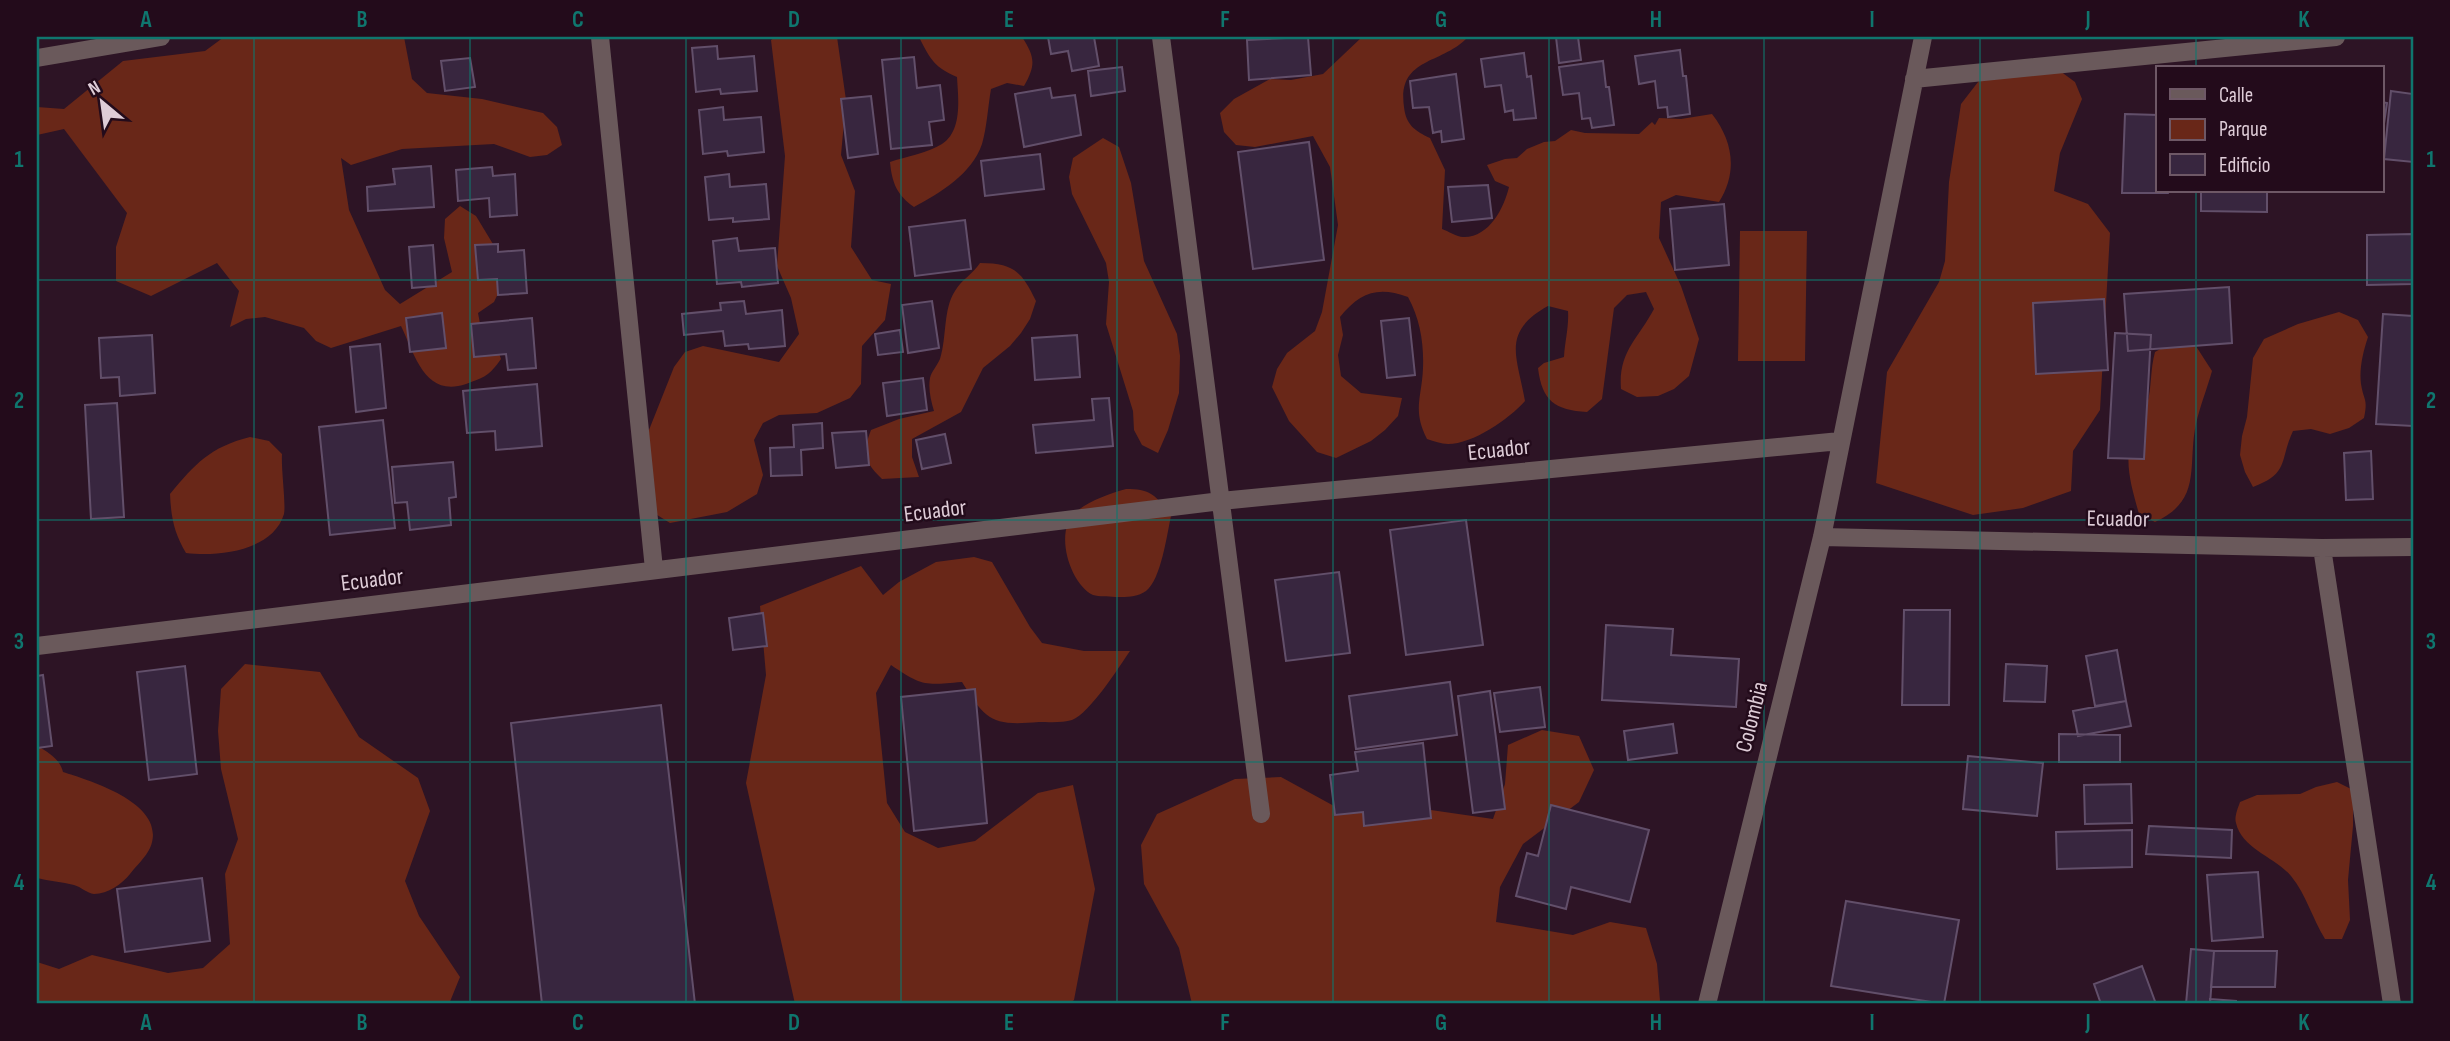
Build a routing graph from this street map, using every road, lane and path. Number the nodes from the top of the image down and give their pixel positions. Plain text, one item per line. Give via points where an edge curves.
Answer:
1 (161, 37) edge
2 (600, 37) edge
3 (1161, 37) edge
4 (1923, 37) edge
5 (2336, 37) edge
6 (37, 58) edge
7 (1914, 79) junction
8 (1840, 441) junction
9 (1221, 501) junction
10 (1822, 537) junction
11 (2413, 547) edge
12 (2322, 548) junction
13 (654, 569) junction
14 (37, 646) edge
15 (1261, 814) dead end
16 (1707, 1004) edge
17 (2392, 1004) edge

1 - 6 street
2 - 13 street
3 - 9 street
4 - 7 street, Colombia
5 - 7 street
7 - 8 street, Colombia
8 - 9 street, Ecuador
8 - 10 street, Colombia
9 - 13 street, Ecuador
9 - 15 street
10 - 12 street, Ecuador
10 - 16 street, Colombia
11 - 12 street, Ecuador
12 - 17 street
13 - 14 street, Ecuador

